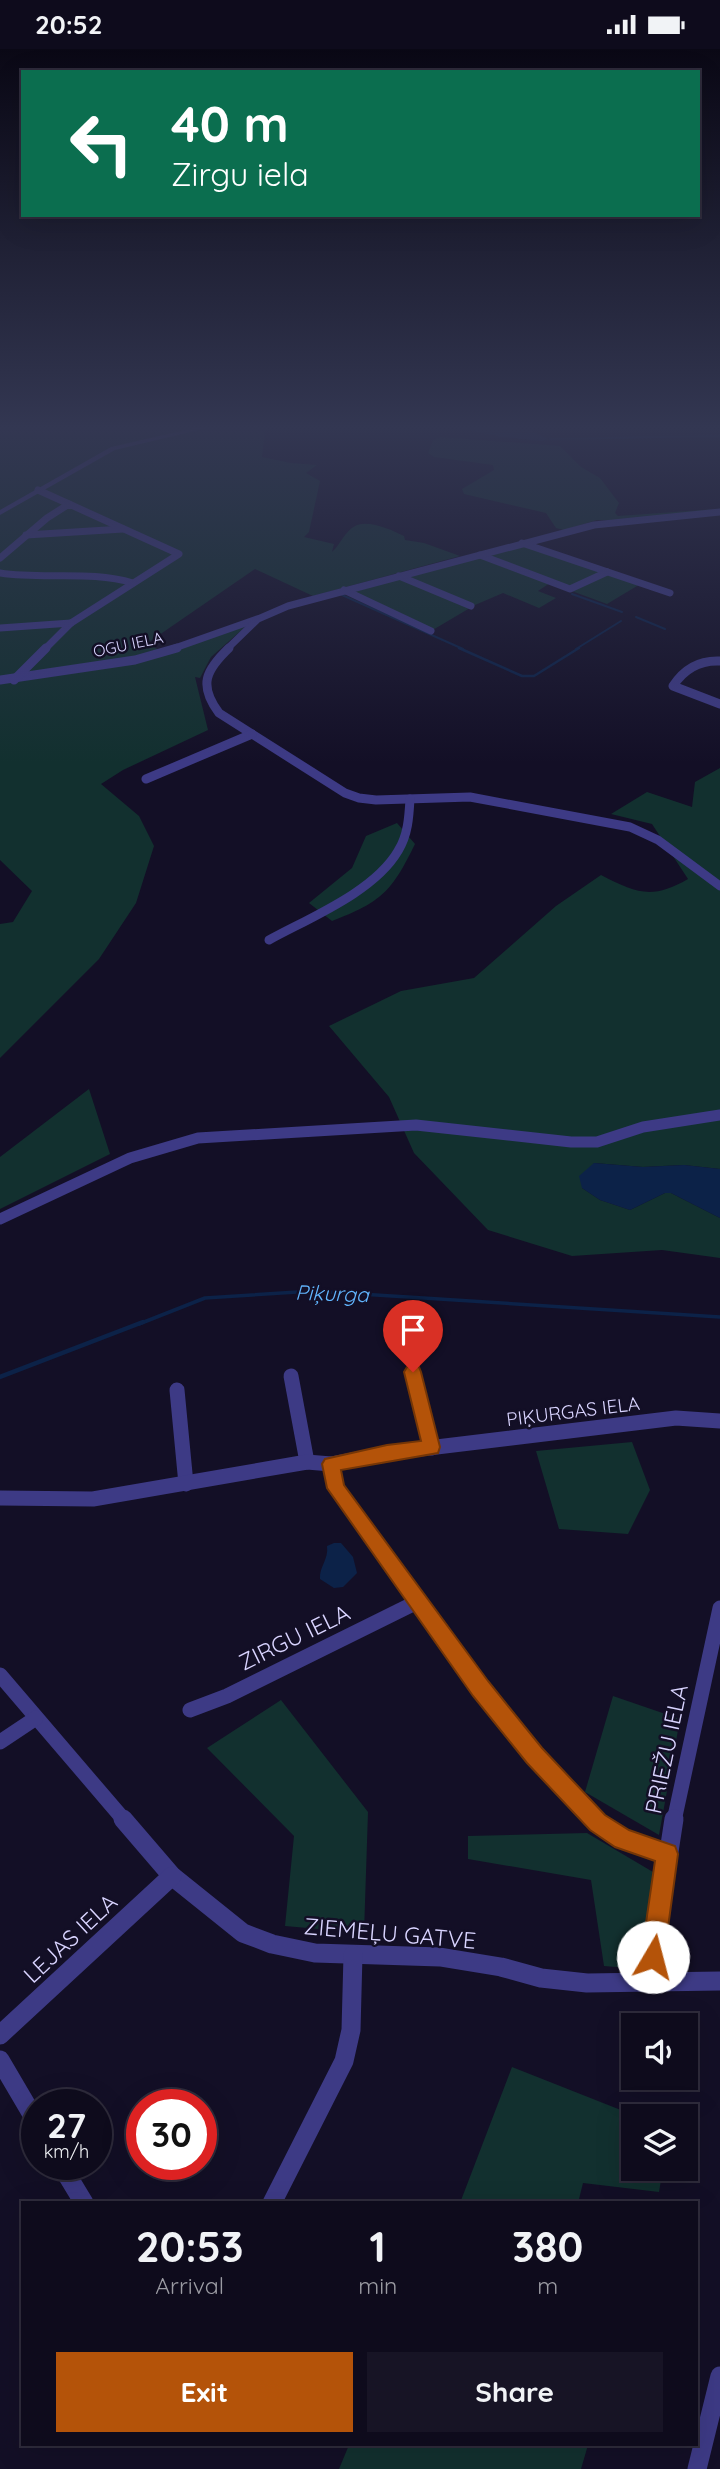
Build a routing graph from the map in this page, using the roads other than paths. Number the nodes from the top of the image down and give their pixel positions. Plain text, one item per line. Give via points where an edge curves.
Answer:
1 (23, 537) edge
2 (142, 537) edge
3 (546, 537) edge
4 (522, 543) junction
5 (480, 554) junction
6 (0, 558) edge
7 (607, 572) junction
8 (0, 573) edge
9 (399, 576) junction
10 (133, 583) junction
11 (344, 590) junction
12 (670, 593) dead end
13 (471, 605) dead end
14 (258, 619) junction
15 (71, 623) junction
16 (0, 628) edge
17 (431, 631) dead end
18 (720, 661) edge
19 (0, 680) edge
20 (13, 680) junction
21 (720, 704) edge
22 (252, 734) junction
23 (146, 779) dead end
24 (410, 799) junction
25 (720, 886) edge
26 (269, 940) dead end
27 (720, 1115) edge
28 (0, 1219) edge
29 (413, 1372) dead end
30 (291, 1376) dead end
31 (177, 1390) dead end
32 (720, 1421) edge
33 (432, 1447) junction
34 (307, 1462) junction
35 (331, 1464) junction
36 (186, 1484) junction
37 (0, 1498) edge
38 (417, 1602) junction
39 (720, 1608) edge
40 (0, 1675) edge
41 (190, 1710) dead end
42 (36, 1718) junction
43 (0, 1742) edge
44 (667, 1854) junction
45 (172, 1876) junction
46 (352, 1955) junction
47 (720, 1980) edge
48 (649, 1982) junction
49 (0, 2035) edge
50 (0, 2060) edge
51 (21, 2096) edge
52 (70, 2180) edge
53 (83, 2201) edge
54 (273, 2201) edge
55 (720, 2376) edge
56 (697, 2469) edge

1 - 6 street
2 - 10 street via 179,554
3 - 4 street, OGU IELA
4 - 5 street, OGU IELA
4 - 7 street
5 - 7 street via 570,589
5 - 9 street, OGU IELA
7 - 12 street
8 - 10 street via 40,577 92,573
9 - 11 street, OGU IELA
9 - 13 street
10 - 15 street
11 - 14 street, OGU IELA
11 - 17 street
14 - 20 street, OGU IELA via 154,655
14 - 22 street via 211,665 206,680 210,701 219,713
15 - 16 street
15 - 20 street
18 - 21 street via 707,660 692,667 673,686
19 - 20 street, OGU IELA
22 - 23 street
22 - 24 street via 345,793 376,800
24 - 25 street via 487,799 630,827 657,840
24 - 26 street via 406,835 387,868 361,888
27 - 28 street via 643,1127 597,1142 416,1125 198,1138 130,1158
29 - 33 street
30 - 34 street
31 - 36 street
32 - 33 street, PIĶURGAS IELA via 676,1418
33 - 35 street, PIĶURGAS IELA
34 - 35 street, PIĶURGAS IELA
34 - 36 street, PIĶURGAS IELA
35 - 38 street via 336,1488
36 - 37 street, PIĶURGAS IELA via 93,1499
38 - 41 street, ZIRGU IELA
38 - 44 street via 480,1689 597,1822 623,1839
39 - 44 street, PRIEŽU IELA
40 - 42 street, ZIEMEĻU GATVE
42 - 43 street
42 - 45 street, ZIEMEĻU GATVE
44 - 48 street, PRIEŽU IELA
45 - 46 street, ZIEMEĻU GATVE via 243,1933 315,1953
45 - 49 street, LEJAS IELA
46 - 48 street, ZIEMEĻU GATVE via 440,1957 587,1983
46 - 54 street via 352,2030 344,2061
47 - 48 street, ZIEMEĻU GATVE
50 - 51 street
52 - 53 street
55 - 56 street

